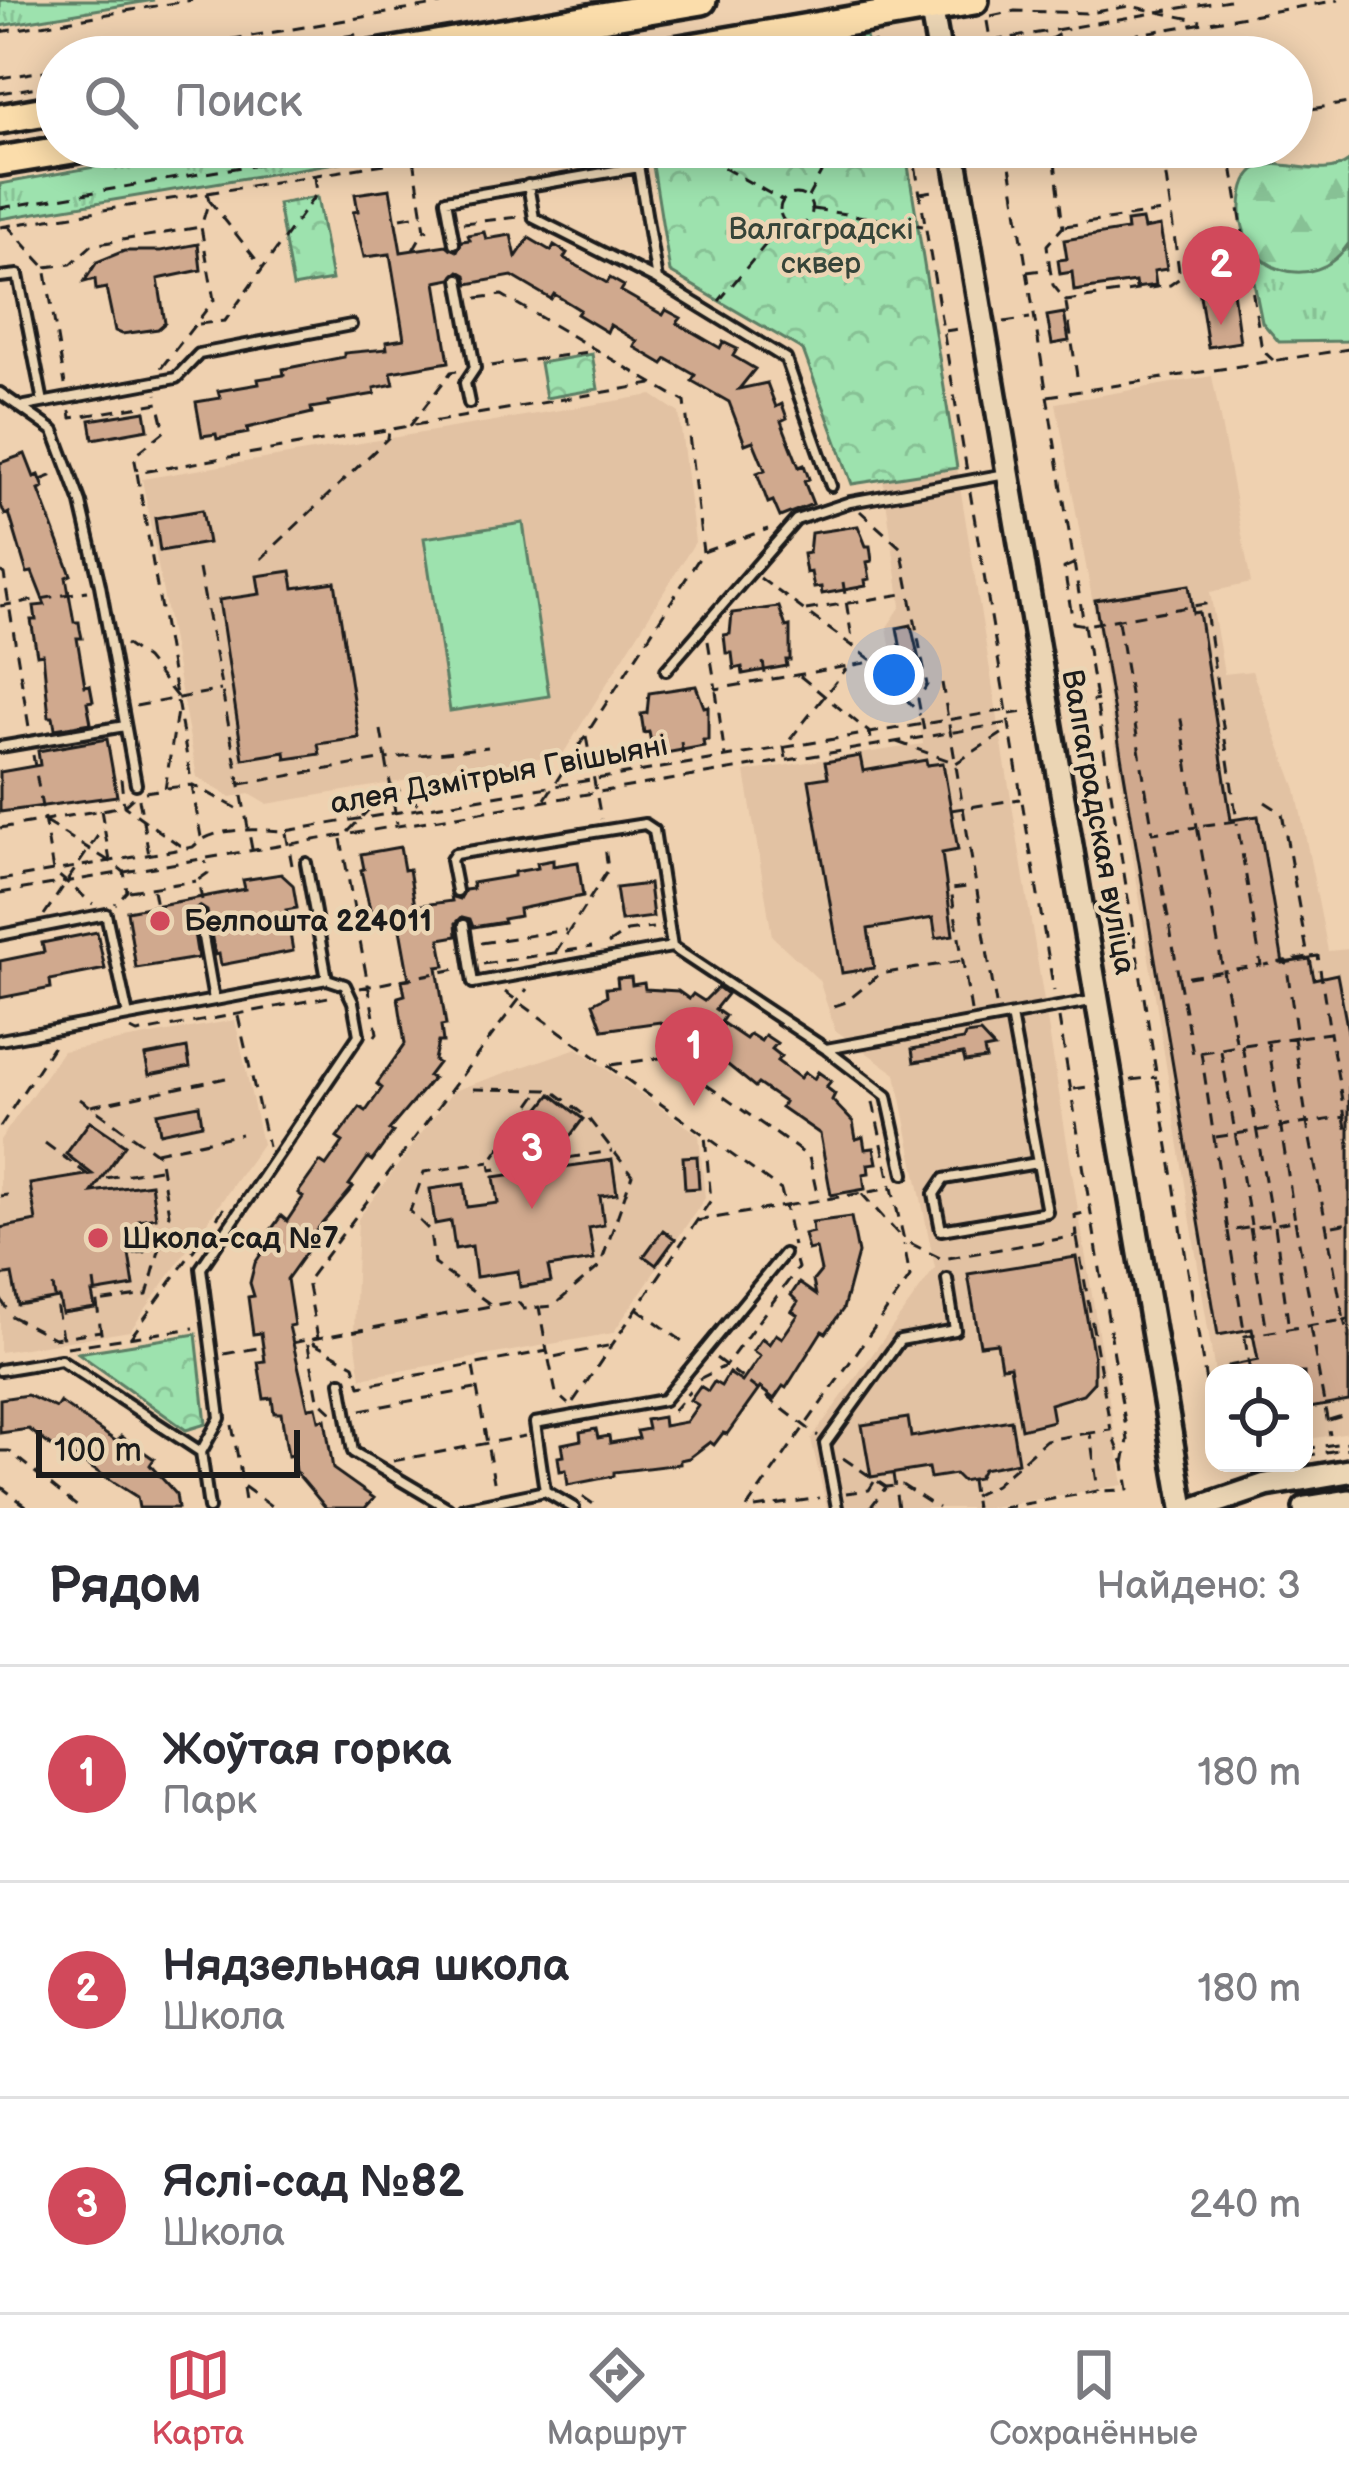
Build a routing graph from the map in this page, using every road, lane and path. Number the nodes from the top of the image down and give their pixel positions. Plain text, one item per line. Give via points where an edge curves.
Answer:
1 (192, 0) edge
2 (466, 0) edge
3 (702, 0) edge
4 (974, 0) edge
5 (1109, 0) edge
6 (1229, 0) edge
7 (1339, 0) edge
8 (931, 4) edge
9 (1111, 9) junction
10 (1089, 13) junction
11 (1154, 13) junction
12 (1208, 23) junction
13 (1072, 27) junction
14 (0, 32) edge
15 (252, 36) edge
16 (489, 36) edge
17 (755, 36) edge
18 (936, 36) edge
19 (989, 36) edge
20 (1019, 36) edge
21 (1056, 36) edge
22 (1127, 36) edge
23 (36, 72) edge
24 (0, 78) edge
25 (36, 88) edge
26 (0, 94) edge
27 (1349, 103) edge
28 (1313, 109) edge
29 (36, 112) edge
30 (0, 118) edge
31 (36, 155) edge
32 (0, 161) edge
33 (235, 168) edge
34 (358, 168) edge
35 (415, 168) edge
36 (633, 168) edge
37 (639, 168) edge
38 (724, 168) edge
39 (823, 168) edge
40 (915, 168) edge
41 (957, 168) edge
42 (1010, 168) edge
43 (1056, 168) edge
44 (1165, 168) edge
45 (1232, 168) edge
46 (314, 175) junction
47 (528, 185) junction
48 (207, 193) junction
49 (807, 198) junction
50 (209, 200) junction
51 (783, 201) junction
52 (0, 208) edge
53 (813, 209) junction
54 (1171, 211) junction
55 (423, 214) junction
56 (401, 218) dead end
57 (475, 220) junction
58 (784, 221) junction
59 (451, 225) junction
60 (534, 225) dead end
61 (3, 226) edge
62 (925, 226) junction
63 (1064, 226) junction
64 (201, 227) junction
65 (425, 230) junction
66 (477, 233) dead end
67 (454, 243) dead end
68 (412, 250) dead end
69 (45, 268) junction
70 (263, 268) junction
71 (1050, 269) junction
72 (1025, 272) junction
73 (0, 277) edge
74 (460, 279) dead end
75 (657, 280) junction
76 (463, 300) junction
77 (1066, 301) junction
78 (710, 312) junction
79 (195, 324) junction
80 (351, 325) dead end
81 (596, 350) junction
82 (1349, 350) edge
83 (1274, 361) junction
84 (475, 368) junction
85 (1077, 376) dead end
86 (155, 382) junction
87 (652, 384) junction
88 (0, 393) edge
89 (1046, 396) junction
90 (67, 398) junction
91 (43, 402) junction
92 (159, 403) junction
93 (469, 403) dead end
94 (24, 406) junction
95 (410, 426) junction
96 (390, 430) junction
97 (61, 472) dead end
98 (137, 473) junction
99 (1008, 473) junction
100 (41, 480) dead end
101 (968, 481) junction
102 (831, 486) dead end
103 (850, 502) junction
104 (796, 520) junction
105 (703, 552) junction
106 (261, 559) dead end
107 (1075, 563) junction
108 (199, 569) dead end
109 (0, 571) edge
110 (752, 572) junction
111 (843, 582) dead end
112 (91, 590) dead end
113 (910, 592) junction
114 (847, 603) junction
115 (9, 604) junction
116 (0, 606) edge
117 (804, 611) junction
118 (1118, 620) junction
119 (705, 626) junction
120 (1085, 626) junction
121 (109, 633) junction
122 (854, 647) junction
123 (873, 661) junction
124 (763, 662) dead end
125 (848, 666) junction
126 (666, 670) dead end
127 (799, 675) junction
128 (766, 680) junction
129 (942, 683) dead end
130 (716, 689) junction
131 (221, 690) junction
132 (824, 696) junction
133 (178, 698) junction
134 (1098, 700) junction
135 (1071, 705) dead end
136 (122, 708) junction
137 (1008, 712) junction
138 (1024, 712) dead end
139 (1180, 712) dead end
140 (922, 717) junction
141 (948, 720) junction
142 (923, 724) junction
143 (1010, 725) junction
144 (124, 726) junction
145 (381, 730) dead end
146 (951, 732) junction
147 (870, 733) junction
148 (586, 736) junction
149 (925, 736) junction
150 (31, 742) junction
151 (681, 742) dead end
152 (895, 742) junction
153 (488, 746) dead end
154 (872, 746) junction
155 (0, 747) edge
156 (784, 747) junction
157 (725, 758) junction
158 (386, 759) junction
159 (786, 760) junction
160 (956, 763) junction
161 (685, 764) junction
162 (595, 779) junction
163 (238, 784) junction
164 (193, 785) junction
165 (391, 785) junction
166 (554, 786) junction
167 (137, 788) junction
168 (165, 789) junction
169 (597, 792) junction
170 (1022, 798) junction
171 (544, 801) junction
172 (1265, 802) dead end
173 (424, 808) junction
174 (963, 808) junction
175 (952, 810) dead end
176 (244, 812) junction
177 (395, 813) junction
178 (359, 819) junction
179 (44, 820) junction
180 (1237, 821) junction
181 (104, 826) dead end
182 (397, 826) junction
183 (1197, 826) junction
184 (0, 828) edge
185 (248, 829) junction
186 (602, 831) junction
187 (1153, 833) junction
188 (343, 834) junction
189 (201, 838) junction
190 (193, 847) junction
191 (88, 848) junction
192 (252, 850) junction
193 (149, 855) junction
194 (195, 860) junction
195 (110, 862) junction
196 (306, 863) dead end
197 (74, 868) junction
198 (53, 872) junction
199 (0, 880) edge
200 (198, 880) dead end
201 (64, 882) junction
202 (976, 886) junction
203 (153, 887) junction
204 (127, 891) dead end
205 (458, 891) dead end
206 (0, 893) edge
207 (156, 906) dead end
208 (106, 914) junction
209 (200, 914) dead end
210 (464, 925) dead end
211 (669, 925) junction
212 (36, 928) junction
213 (570, 929) junction
214 (0, 935) edge
215 (467, 946) junction
216 (672, 947) junction
217 (555, 953) junction
218 (1306, 958) junction
219 (962, 961) junction
220 (1284, 962) junction
221 (1260, 965) junction
222 (471, 966) junction
223 (541, 971) junction
224 (1223, 971) junction
225 (328, 979) junction
226 (1179, 979) junction
227 (368, 983) junction
228 (349, 993) junction
229 (214, 1000) junction
230 (518, 1000) junction
231 (1099, 1000) junction
232 (834, 1006) dead end
233 (1057, 1007) junction
234 (238, 1014) junction
235 (128, 1016) junction
236 (1011, 1016) junction
237 (998, 1018) junction
238 (973, 1022) junction
239 (124, 1026) dead end
240 (1330, 1033) junction
241 (58, 1037) dead end
242 (1296, 1037) junction
243 (0, 1040) edge
244 (1268, 1042) junction
245 (1239, 1046) junction
246 (826, 1049) junction
247 (1221, 1049) junction
248 (1202, 1052) junction
249 (363, 1053) dead end
250 (608, 1066) junction
251 (1158, 1077) junction
252 (226, 1078) dead end
253 (1130, 1081) dead end
254 (1087, 1087) dead end
255 (473, 1089) dead end
256 (1072, 1089) junction
257 (539, 1092) junction
258 (872, 1097) dead end
259 (80, 1099) dead end
260 (90, 1106) junction
261 (1344, 1117) junction
262 (1307, 1123) junction
263 (0, 1126) edge
264 (1280, 1127) junction
265 (242, 1134) dead end
266 (1236, 1134) junction
267 (1257, 1134) junction
268 (705, 1135) junction
269 (1214, 1138) junction
270 (1349, 1142) edge
271 (45, 1143) dead end
272 (268, 1148) dead end
273 (614, 1151) junction
274 (154, 1152) junction
275 (884, 1154) junction
276 (875, 1156) dead end
277 (490, 1162) junction
278 (1037, 1163) junction
279 (161, 1168) junction
280 (904, 1174) dead end
281 (106, 1178) dead end
282 (95, 1180) dead end
283 (892, 1188) junction
284 (860, 1193) junction
285 (8, 1195) dead end
286 (0, 1196) edge
287 (818, 1201) junction
288 (227, 1205) dead end
289 (785, 1206) junction
290 (1090, 1212) junction
291 (696, 1221) junction
292 (1295, 1222) junction
293 (1349, 1223) edge
294 (1274, 1225) junction
295 (1329, 1226) junction
296 (1251, 1228) junction
297 (1228, 1232) junction
298 (1077, 1236) junction
299 (904, 1240) junction
300 (806, 1242) dead end
301 (793, 1245) junction
302 (784, 1254) dead end
303 (947, 1279) dead end
304 (94, 1281) dead end
305 (787, 1282) junction
306 (53, 1286) dead end
307 (795, 1288) dead end
308 (0, 1298) edge
309 (97, 1302) junction
310 (493, 1306) junction
311 (539, 1307) junction
312 (637, 1308) junction
313 (1347, 1320) edge
314 (1312, 1325) junction
315 (208, 1326) junction
316 (1289, 1329) junction
317 (101, 1330) junction
318 (1267, 1332) junction
319 (1245, 1336) junction
320 (62, 1337) junction
321 (747, 1337) junction
322 (318, 1338) junction
323 (1349, 1339) edge
324 (307, 1340) junction
325 (102, 1342) dead end
326 (292, 1342) dead end
327 (758, 1344) dead end
328 (612, 1345) junction
329 (263, 1347) dead end
330 (703, 1353) junction
331 (548, 1355) junction
332 (1115, 1363) junction
333 (1249, 1364) edge
334 (473, 1365) junction
335 (725, 1366) junction
336 (1100, 1366) junction
337 (0, 1370) edge
338 (1205, 1375) edge
339 (341, 1382) dead end
340 (477, 1389) junction
341 (570, 1406) junction
342 (653, 1414) dead end
343 (1349, 1414) edge
344 (342, 1416) junction
345 (562, 1418) junction
346 (1327, 1420) junction
347 (232, 1422) dead end
348 (807, 1424) junction
349 (1111, 1430) junction
350 (1090, 1433) junction
351 (536, 1434) junction
352 (1330, 1436) dead end
353 (486, 1443) junction
354 (825, 1444) junction
355 (1349, 1445) edge
356 (0, 1451) edge
357 (1313, 1451) edge
358 (201, 1452) junction
359 (1124, 1464) junction
360 (374, 1465) junction
361 (1349, 1471) edge
362 (893, 1474) dead end
363 (971, 1480) dead end
364 (874, 1482) junction
365 (243, 1486) junction
366 (895, 1486) junction
367 (1, 1487) edge
368 (886, 1487) junction
369 (545, 1491) junction
370 (1098, 1491) junction
371 (835, 1495) junction
372 (582, 1496) dead end
373 (974, 1496) junction
374 (1045, 1500) junction
375 (497, 1501) junction
376 (1349, 1501) edge
377 (29, 1508) edge
378 (79, 1508) edge
379 (209, 1508) edge
380 (246, 1508) edge
381 (274, 1508) edge
382 (448, 1508) edge
383 (464, 1508) edge
384 (574, 1508) edge
385 (599, 1508) edge
386 (747, 1508) edge
387 (755, 1508) edge
388 (837, 1508) edge
389 (870, 1508) edge
390 (898, 1508) edge
391 (938, 1508) edge
392 (975, 1508) edge
393 (1002, 1508) edge
394 (1046, 1508) edge
395 (1183, 1508) edge
396 (1205, 1508) edge
397 (1305, 1508) edge

1 - 14 path
2 - 15 path
3 - 16 highway
4 - 8 highway
5 - 9 path
6 - 11 path
7 - 12 path
8 - 17 highway
8 - 18 main road
9 - 10 path
9 - 11 path
10 - 13 path
10 - 19 path via 986,16
11 - 12 path
11 - 13 path
12 - 22 path
13 - 20 path
13 - 21 path
23 - 24 path
25 - 26 path
27 - 28 path
29 - 30 highway
31 - 32 highway
33 - 52 path
34 - 46 path
35 - 55 path
36 - 47 lane
37 - 75 lane
38 - 51 path
39 - 49 path
40 - 62 path
41 - 99 main road, Валгаградская вуліца
42 - 72 path
43 - 63 path
44 - 54 path
45 - 83 path via 1262,350
46 - 48 path
46 - 70 path via 317,194
47 - 59 lane via 446,200
47 - 75 lane via 534,218
48 - 50 path
48 - 61 path
49 - 51 path
49 - 53 path
50 - 64 path
50 - 70 path
51 - 58 path
53 - 58 path via 804,225
53 - 62 path
54 - 63 path
54 - 77 path via 1180,278
55 - 56 path
55 - 65 path
57 - 59 path
57 - 60 path via 519,217
57 - 66 path
58 - 78 path
59 - 65 path
59 - 67 lane
61 - 69 path
62 - 101 path
63 - 71 path via 1047,245
64 - 69 path via 92,245 71,264
64 - 79 path via 214,300
65 - 68 path
69 - 90 path
70 - 79 path via 225,321
71 - 72 path
71 - 77 path
72 - 89 path
73 - 91 lane via 18,274
74 - 76 lane
75 - 78 lane
76 - 81 path via 502,295
76 - 84 lane
77 - 85 path
78 - 102 lane via 786,358
79 - 86 path
80 - 86 lane via 199,354 176,378
81 - 84 path
81 - 87 path
82 - 83 path
83 - 89 path
84 - 93 lane via 465,383
84 - 95 path via 451,372
86 - 90 lane
86 - 92 path
87 - 95 path
87 - 105 path via 685,402
88 - 94 lane
89 - 107 path
90 - 91 lane
90 - 92 path via 71,418
91 - 94 lane
92 - 98 path via 165,431 134,457
94 - 121 lane via 54,430 81,503
95 - 96 path
96 - 98 path
96 - 106 path
97 - 100 path
98 - 133 path
99 - 101 lane
99 - 231 main road, Валгаградская вуліца
101 - 103 lane
101 - 137 path
103 - 104 lane
103 - 113 path via 901,548
104 - 105 path
104 - 110 lane
105 - 148 path
107 - 120 path
107 - 120 path via 1064,568 1073,623
108 - 131 path
109 - 115 path
110 - 117 path
110 - 119 lane
111 - 114 path
112 - 115 path
113 - 114 path
113 - 140 path via 927,685 918,699
114 - 117 path
114 - 122 path
115 - 116 path
115 - 150 path
117 - 122 path
118 - 120 path
118 - 180 path via 1205,604
118 - 187 path
119 - 126 lane
119 - 130 path
120 - 134 path
121 - 133 path via 146,659
121 - 136 lane
122 - 123 path
123 - 125 path
123 - 140 path
124 - 128 path
125 - 127 path
125 - 132 path
127 - 128 path
127 - 132 path
128 - 130 path
129 - 141 path
130 - 157 path
131 - 133 path
131 - 163 path
132 - 147 path
132 - 156 path
133 - 136 path
133 - 164 path
133 - 168 path
134 - 135 path
134 - 251 path
136 - 144 lane
137 - 138 path, алея Дзмітрыя Гвішыяні
137 - 141 path, алея Дзмітрыя Гвішыяні
137 - 143 path
139 - 183 path
140 - 142 path
141 - 142 path, алея Дзмітрыя Гвішыяні
141 - 146 path
142 - 147 path, алея Дзмітрыя Гвішыяні
142 - 149 path
143 - 146 path, алея Дзмітрыя Гвішыяні
143 - 160 path
143 - 170 path
144 - 150 lane
144 - 167 lane
145 - 158 path
146 - 149 path, алея Дзмітрыя Гвішыяні
146 - 160 path
147 - 154 path
147 - 156 path, алея Дзмітрыя Гвішыяні
148 - 162 path
148 - 166 path
149 - 152 path, алея Дзмітрыя Гвішыяні
150 - 155 lane
150 - 179 path
151 - 161 path
152 - 154 path, алея Дзмітрыя Гвішыяні
152 - 160 path
153 - 158 path
154 - 159 path, алея Дзмітрыя Гвішыяні
156 - 157 path, алея Дзмітрыя Гвішыяні
156 - 159 path
157 - 161 path, алея Дзмітрыя Гвішыяні
158 - 163 path
158 - 165 path
159 - 169 path, алея Дзмітрыя Гвішыяні
160 - 174 path
161 - 162 path, алея Дзмітрыя Гвішыяні
162 - 166 path, алея Дзмітрыя Гвішыяні
162 - 169 path
163 - 176 path
164 - 168 path
164 - 176 path
164 - 189 path
165 - 173 path
165 - 177 path
165 - 178 path
166 - 171 path
166 - 173 path, алея Дзмітрыя Гвішыяні
167 - 168 path
167 - 179 path via 124,806
167 - 193 path
169 - 171 path, алея Дзмітрыя Гвішыяні
169 - 186 path
170 - 174 path
170 - 233 path
171 - 182 path, алея Дзмітрыя Гвішыяні
172 - 218 path via 1282,813
173 - 177 path, алея Дзмітрыя Гвішыяні
174 - 175 path
174 - 202 path
176 - 185 path
177 - 178 path, алея Дзмітрыя Гвішыяні
177 - 182 path
178 - 185 path, алея Дзмітрыя Гвішыяні via 286,832
178 - 188 path
179 - 184 path
179 - 191 path
179 - 198 path
180 - 183 path
180 - 221 path
181 - 191 path
182 - 188 path, алея Дзмітрыя Гвішыяні
183 - 187 path
183 - 224 path
185 - 189 path, алея Дзмітрыя Гвішыяні
185 - 192 path
186 - 205 lane via 455,854
186 - 211 lane via 645,824 654,830
186 - 213 path via 608,870
187 - 226 path
188 - 192 path, алея Дзмітрыя Гвішыяні
188 - 227 path
189 - 190 path
190 - 193 path
190 - 194 path
191 - 195 path
191 - 197 path
192 - 194 path, алея Дзмітрыя Гвішыяні
193 - 195 path
194 - 201 path, алея Дзмітрыя Гвішыяні
195 - 197 path
196 - 225 lane
197 - 198 path
197 - 201 path
198 - 199 path
198 - 201 path
200 - 203 path
201 - 206 path, алея Дзмітрыя Гвішыяні
201 - 208 path
201 - 212 path
202 - 219 path via 951,890
202 - 237 path
203 - 204 path
203 - 207 path
208 - 212 lane
208 - 235 lane
209 - 229 lane
210 - 215 lane
211 - 216 lane
211 - 217 path
212 - 214 lane
213 - 215 path
213 - 217 path
215 - 222 lane
216 - 223 lane
216 - 246 lane
217 - 222 path
217 - 223 path
218 - 220 path
218 - 240 path via 1318,956
219 - 232 path via 880,974
219 - 238 path
220 - 221 path
220 - 242 path
221 - 224 path
222 - 223 lane via 473,983
222 - 227 path
224 - 226 path
224 - 245 path
225 - 228 lane
225 - 229 lane
226 - 248 path via 1193,1054
227 - 228 path
227 - 249 path via 376,1034
228 - 234 path
228 - 315 lane via 359,1035 201,1268
229 - 235 lane
230 - 230 path via 526,990 534,980 497,986
230 - 250 path
230 - 322 path via 307,1281
231 - 233 lane
231 - 395 main road, Валгаградская вуліца
233 - 236 lane
233 - 256 path
234 - 239 path via 137,1033
234 - 272 path
235 - 243 lane
236 - 237 lane
236 - 278 lane
237 - 238 lane
238 - 246 lane
240 - 242 path
240 - 261 path
241 - 263 path
242 - 244 path
242 - 262 path
244 - 245 path
244 - 264 path
245 - 247 path
245 - 267 path
246 - 280 lane via 887,1096
247 - 248 path
247 - 266 path
248 - 269 path
250 - 268 path
250 - 287 path via 667,1057 809,1157
251 - 253 path
251 - 338 path
252 - 260 path
254 - 256 path
255 - 257 path
256 - 290 path
257 - 273 path via 552,1090 588,1118
257 - 277 path
258 - 275 path
259 - 260 path
260 - 274 path
261 - 262 path
261 - 270 path
262 - 264 path
262 - 295 path
264 - 267 path
264 - 292 path
265 - 274 path
266 - 267 path
266 - 269 path
266 - 296 path
267 - 294 path
268 - 289 path via 781,1190
268 - 291 path via 711,1200
269 - 297 path
271 - 282 path
273 - 277 path via 491,1170
273 - 311 path via 632,1175 600,1266 553,1306
274 - 279 path
275 - 276 path
275 - 283 path
277 - 310 path via 424,1172 410,1211 430,1232 434,1264
278 - 278 lane via 944,1179 934,1194 941,1230 1046,1212
279 - 281 path
279 - 309 path via 170,1214 147,1295
283 - 284 path
283 - 299 path
284 - 287 path
284 - 299 path
285 - 286 path
287 - 289 path
288 - 315 path via 131,1337
289 - 291 path
289 - 301 path
290 - 298 path via 1075,1215
290 - 332 path
291 - 312 path
292 - 294 path
292 - 314 path
293 - 295 path
294 - 296 path
294 - 316 path
295 - 313 path
296 - 297 path
296 - 318 path
297 - 319 path
298 - 299 path via 942,1259
298 - 336 path
299 - 348 path via 910,1277
300 - 301 path
301 - 305 path via 797,1268
302 - 330 lane
303 - 354 lane via 955,1330 900,1340
304 - 309 path
305 - 307 path
305 - 321 path
306 - 320 path
308 - 320 path via 11,1316
309 - 317 path
310 - 311 path
310 - 322 path
311 - 331 path
312 - 328 path
312 - 330 path
313 - 314 path
313 - 323 path
314 - 316 path
314 - 346 path
315 - 329 path via 220,1324 224,1354
315 - 358 lane via 220,1418
316 - 318 path
317 - 320 path
317 - 325 path
318 - 319 path
319 - 333 path
321 - 327 path
321 - 335 path
322 - 324 path
324 - 326 path
324 - 334 path via 354,1365 360,1386
324 - 344 path via 318,1399
328 - 331 path
328 - 341 path
330 - 335 path
330 - 345 lane via 664,1400
331 - 334 path
331 - 341 path via 556,1394
332 - 336 path
332 - 359 path via 1128,1441
334 - 340 path
335 - 342 path via 697,1380 676,1410
335 - 348 path
336 - 349 path
337 - 358 lane via 61,1360
339 - 344 lane
340 - 344 path
340 - 353 path
341 - 345 path
343 - 346 path
344 - 360 lane via 353,1452
345 - 351 lane via 535,1423
346 - 352 path
347 - 365 path
348 - 354 path
348 - 386 path
349 - 350 path
349 - 359 path
350 - 370 path
350 - 373 path via 1046,1440
351 - 353 path
351 - 369 lane
353 - 360 path
353 - 375 path
354 - 364 path
354 - 371 lane
355 - 357 path
356 - 378 path
358 - 379 lane
359 - 370 path via 1128,1490
360 - 382 lane
361 - 396 main road via 1266,1485
362 - 366 path
363 - 373 path
364 - 368 path
364 - 371 path via 869,1490
365 - 380 path
365 - 381 path
366 - 368 path
366 - 390 path
366 - 391 path
367 - 377 path
368 - 389 path
369 - 375 lane
369 - 384 lane
370 - 374 path
371 - 387 path
371 - 388 lane
372 - 385 path
373 - 392 path
374 - 393 path
374 - 394 path
375 - 383 lane
376 - 397 main road

